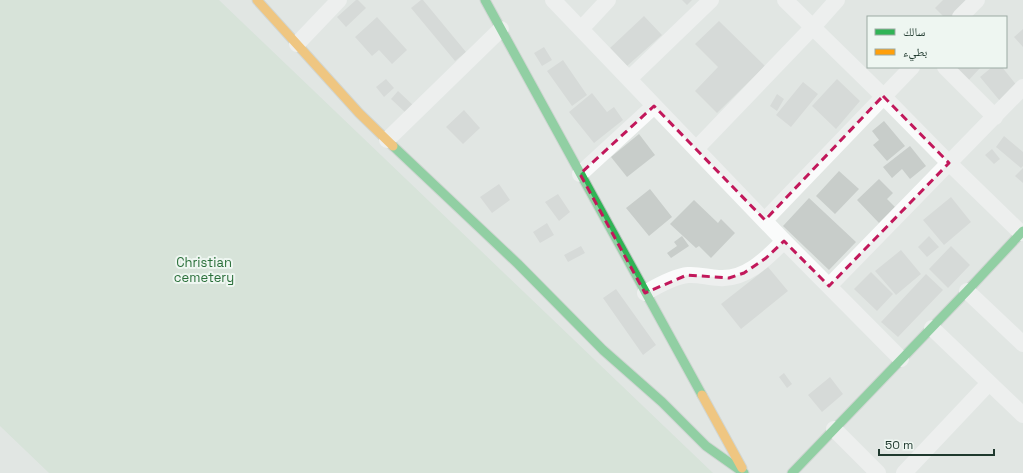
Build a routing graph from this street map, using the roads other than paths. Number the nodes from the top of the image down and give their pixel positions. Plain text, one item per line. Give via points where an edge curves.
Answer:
1 (258, 0) edge
2 (340, 0) edge
3 (485, 0) edge
4 (552, 0) edge
5 (608, 0) edge
6 (711, 0) edge
7 (784, 0) edge
8 (837, 0) edge
9 (976, 0) edge
10 (961, 16) edge
11 (813, 28) junction
12 (501, 29) junction
13 (581, 29) junction
14 (297, 44) junction
15 (911, 68) edge
16 (946, 68) edge
17 (628, 79) junction
18 (1023, 87) edge
19 (883, 96) junction
20 (654, 106) junction
21 (995, 117) junction
22 (387, 140) junction
23 (696, 149) junction
24 (949, 163) junction
25 (580, 174) junction
26 (765, 220) junction
27 (1022, 232) edge
28 (784, 240) junction
29 (829, 286) junction
30 (967, 291) junction
31 (645, 292) junction
32 (932, 328) junction
33 (1023, 344) edge
34 (901, 359) junction
35 (989, 383) junction
36 (1022, 412) edge
37 (834, 429) junction
38 (797, 471) edge
39 (744, 473) edge
40 (878, 473) edge
41 (904, 473) edge

1 - 14 street
2 - 14 street
3 - 12 street
4 - 13 street
5 - 13 street
6 - 17 street
7 - 11 street
8 - 11 street
9 - 10 street
11 - 19 street
11 - 23 street
12 - 22 street
12 - 25 street
13 - 17 street
14 - 22 street
15 - 19 street
16 - 21 street
17 - 20 street
18 - 21 street
19 - 24 street
19 - 26 street
20 - 23 street
20 - 25 street
21 - 24 street
22 - 39 street via 518,264 603,350 662,402 706,446
23 - 26 street
24 - 27 street
24 - 29 street
25 - 31 street
26 - 28 street
27 - 30 street
28 - 29 street
28 - 31 street via 766,258 744,273 729,278 687,275 674,278
29 - 34 street
30 - 32 street
30 - 33 street
31 - 39 street
32 - 34 street
32 - 35 street
34 - 37 street
35 - 36 street
35 - 41 street
37 - 38 street
37 - 40 street

